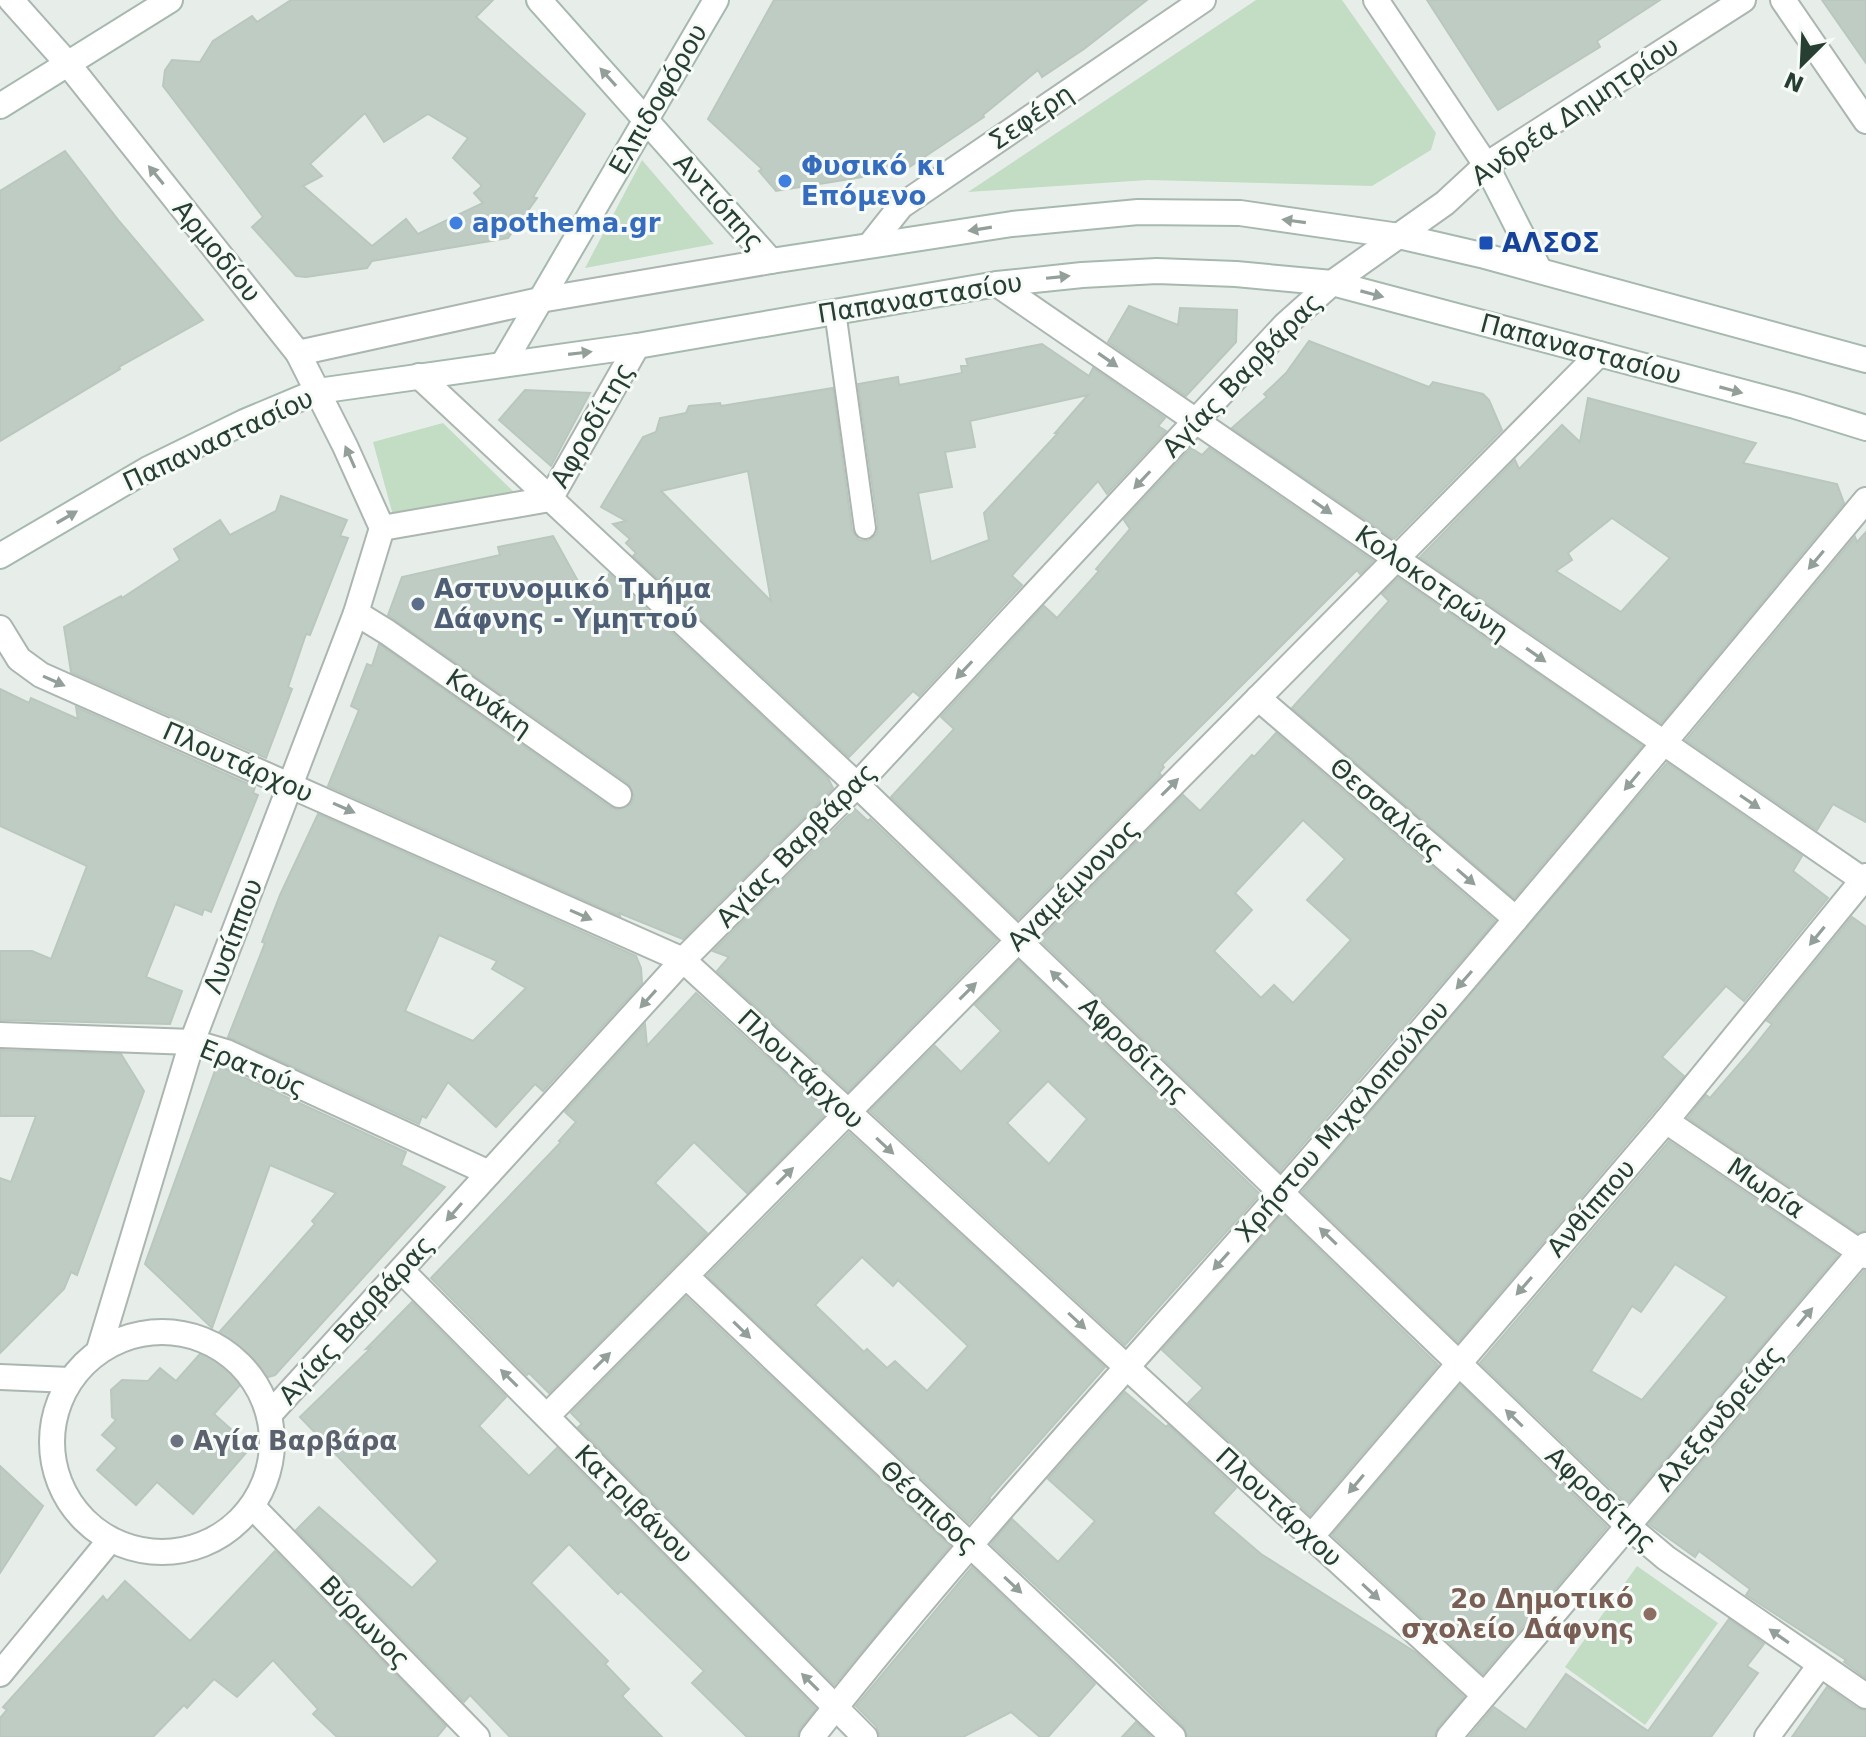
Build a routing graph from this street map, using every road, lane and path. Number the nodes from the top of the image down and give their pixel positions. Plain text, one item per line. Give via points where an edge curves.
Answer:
1 (11, 0) edge
2 (170, 0) edge
3 (539, 0) edge
4 (716, 0) edge
5 (1203, 0) edge
6 (1376, 0) edge
7 (1743, 0) edge
8 (1783, 0) edge
9 (68, 64) junction
10 (0, 106) edge
11 (646, 121) junction
12 (1866, 121) edge
13 (1486, 165) junction
14 (1399, 236) junction
15 (870, 245) junction
16 (771, 261) junction
17 (1539, 269) junction
18 (1332, 283) junction
19 (997, 284) junction
20 (540, 300) junction
21 (835, 311) junction
22 (637, 346) junction
23 (298, 353) junction
24 (1599, 354) junction
25 (1866, 360) edge
26 (503, 364) junction
27 (419, 376) junction
28 (318, 391) junction
29 (1197, 421) junction
30 (1866, 428) edge
31 (550, 499) junction
32 (1866, 500) edge
33 (382, 528) junction
34 (865, 528) dead end
35 (0, 556) edge
36 (1396, 559) junction
37 (356, 613) junction
38 (0, 628) edge
39 (1258, 698) junction
40 (1664, 743) junction
41 (291, 785) junction
42 (857, 785) junction
43 (619, 795) dead end
44 (1865, 879) edge
45 (1516, 919) junction
46 (1019, 940) junction
47 (683, 960) junction
48 (0, 1035) edge
49 (192, 1042) junction
50 (848, 1112) junction
51 (1666, 1121) junction
52 (489, 1173) junction
53 (1282, 1192) junction
54 (1864, 1251) edge
55 (402, 1271) junction
56 (686, 1276) junction
57 (99, 1350) junction
58 (1458, 1363) junction
59 (1126, 1367) junction
60 (0, 1377) edge
61 (70, 1380) junction
62 (269, 1415) junction
63 (547, 1416) junction
64 (253, 1507) junction
65 (1628, 1526) junction
66 (1311, 1537) junction
67 (110, 1540) junction
68 (970, 1546) junction
69 (1820, 1665) junction
70 (0, 1674) edge
71 (1484, 1695) junction
72 (1866, 1696) edge
73 (835, 1708) junction
74 (470, 1735) edge
75 (812, 1737) edge
76 (865, 1737) edge
77 (1173, 1737) edge
78 (1449, 1737) edge
79 (1767, 1737) edge

1 - 9 street, Αρμοδίου
2 - 9 street
11 -> 3 street, Αντιόπης
4 - 11 street, Ελπιδοφόρου
5 - 15 street, Σεφέρη via 901,206
6 - 13 street
7 - 13 street, Ανδρέα Δημητρίου
8 - 12 street
9 - 10 street
23 -> 9 street, Αρμοδίου
11 - 16 street, Αντιόπης
11 - 20 street, Ελπιδοφόρου
13 - 14 street, Ανδρέα Δημητρίου
13 - 17 street
14 -> 15 street, Παπαναστασίου via 1240,213 1138,212
14 - 17 street, Παπαναστασίου
14 - 18 street, Ανδρέα Δημητρίου
15 - 16 street, Παπαναστασίου
16 - 20 street, Παπαναστασίου
17 - 25 street, Παπαναστασίου
19 -> 18 street, Παπαναστασίου via 1157,271
18 -> 24 street, Παπαναστασίου
18 - 29 street, Αγίας Βαρβάρας via 1285,325
19 - 21 street, Παπαναστασίου
19 -> 29 street, Κολοκοτρώνη
20 - 23 street, Παπαναστασίου
20 - 26 street, Ελπιδοφόρου
21 - 22 street, Παπαναστασίου
21 - 34 lane
26 -> 22 street, Παπαναστασίου
22 - 31 street, Αφροδίτης
23 - 28 street, Αρμοδίου
24 -> 30 street, Παπαναστασίου
24 - 36 street, Αγαμέμνονος
26 - 27 street, Παπαναστασίου
27 - 28 street, Παπαναστασίου
27 - 31 street
33 -> 28 street, Αρμοδίου
35 -> 28 street, Παπαναστασίου via 148,469
29 -> 36 street, Κολοκοτρώνη
29 -> 42 street, Αγίας Βαρβάρας
31 - 33 street
31 - 42 street, Αφροδίτης
32 -> 40 street, Χρήστου Μιχαλοπούλου
33 - 37 street, Λυσίππου
36 - 39 street, Αγαμέμνονος
36 -> 40 street, Κολοκοτρώνη
37 - 41 street, Λυσίππου
37 - 43 street, Κανάκη
38 -> 41 street, Πλουτάρχου via 19,659 41,675
39 -> 45 street, Θεσσαλίας
46 -> 39 street, Αγαμέμνονος
40 -> 44 street, Κολοκοτρώνη
40 -> 45 street, Χρήστου Μιχαλοπούλου
41 -> 47 street, Πλουτάρχου
41 - 49 street, Λυσίππου
42 - 46 street, Αφροδίτης
42 - 47 street, Αγίας Βαρβάρας
44 -> 51 street, Ανθίππου
45 -> 53 street, Χρήστου Μιχαλοπούλου
50 -> 46 street, Αγαμέμνονος
53 -> 46 street, Αφροδίτης
47 - 50 street, Πλουτάρχου
47 -> 52 street, Αγίας Βαρβάρας
48 - 49 street, Ερατούς
49 - 52 street, Ερατούς via 226,1052
49 - 57 street, Λυσίππου
56 -> 50 street, Αγαμέμνονος
50 -> 59 street, Πλουτάρχου
51 - 54 street, Μωρία
51 -> 58 street, Ανθίππου
52 -> 55 street, Αγίας Βαρβάρας
58 -> 53 street, Αφροδίτης
53 -> 59 street, Χρήστου Μιχαλοπούλου
65 -> 54 street, Αλεξανδρείας
55 - 62 street, Αγίας Βαρβάρας
63 -> 55 street, Κατριβάνου
63 -> 56 street, Αγαμέμνονος
56 -> 68 street, Θέσπιδος
57 - 61 street, Αγίας Βαρβάρας
57 - 62 street, Αγίας Βαρβάρας via 131,1336 166,1332 201,1339 231,1356 255,1382
65 -> 58 street, Αφροδίτης
58 -> 66 street, Ανθίππου
59 - 66 street, Πλουτάρχου
59 - 68 street, Χρήστου Μιχαλοπούλου
60 - 61 street
61 - 67 street, Αγίας Βαρβάρας via 55,1414 51,1451 61,1487 81,1517
62 - 64 street, Αγίας Βαρβάρας via 273,1446 267,1478
73 -> 63 street, Κατριβάνου
64 - 67 street, Αγίας Βαρβάρας via 230,1530 172,1553 140,1551
64 - 74 street, Βύρωνος
69 -> 65 street, Αφροδίτης
65 - 71 street, Αλεξανδρείας
66 -> 71 street, Πλουτάρχου
67 - 70 street
68 - 73 street, Χρήστου Μιχαλοπούλου
68 -> 77 street, Θέσπιδος
69 - 72 street, Αφροδίτης
69 - 79 street
71 - 78 street, Αλεξανδρείας
73 - 75 street, Χρήστου Μιχαλοπούλου
73 - 76 street, Κατριβάνου

